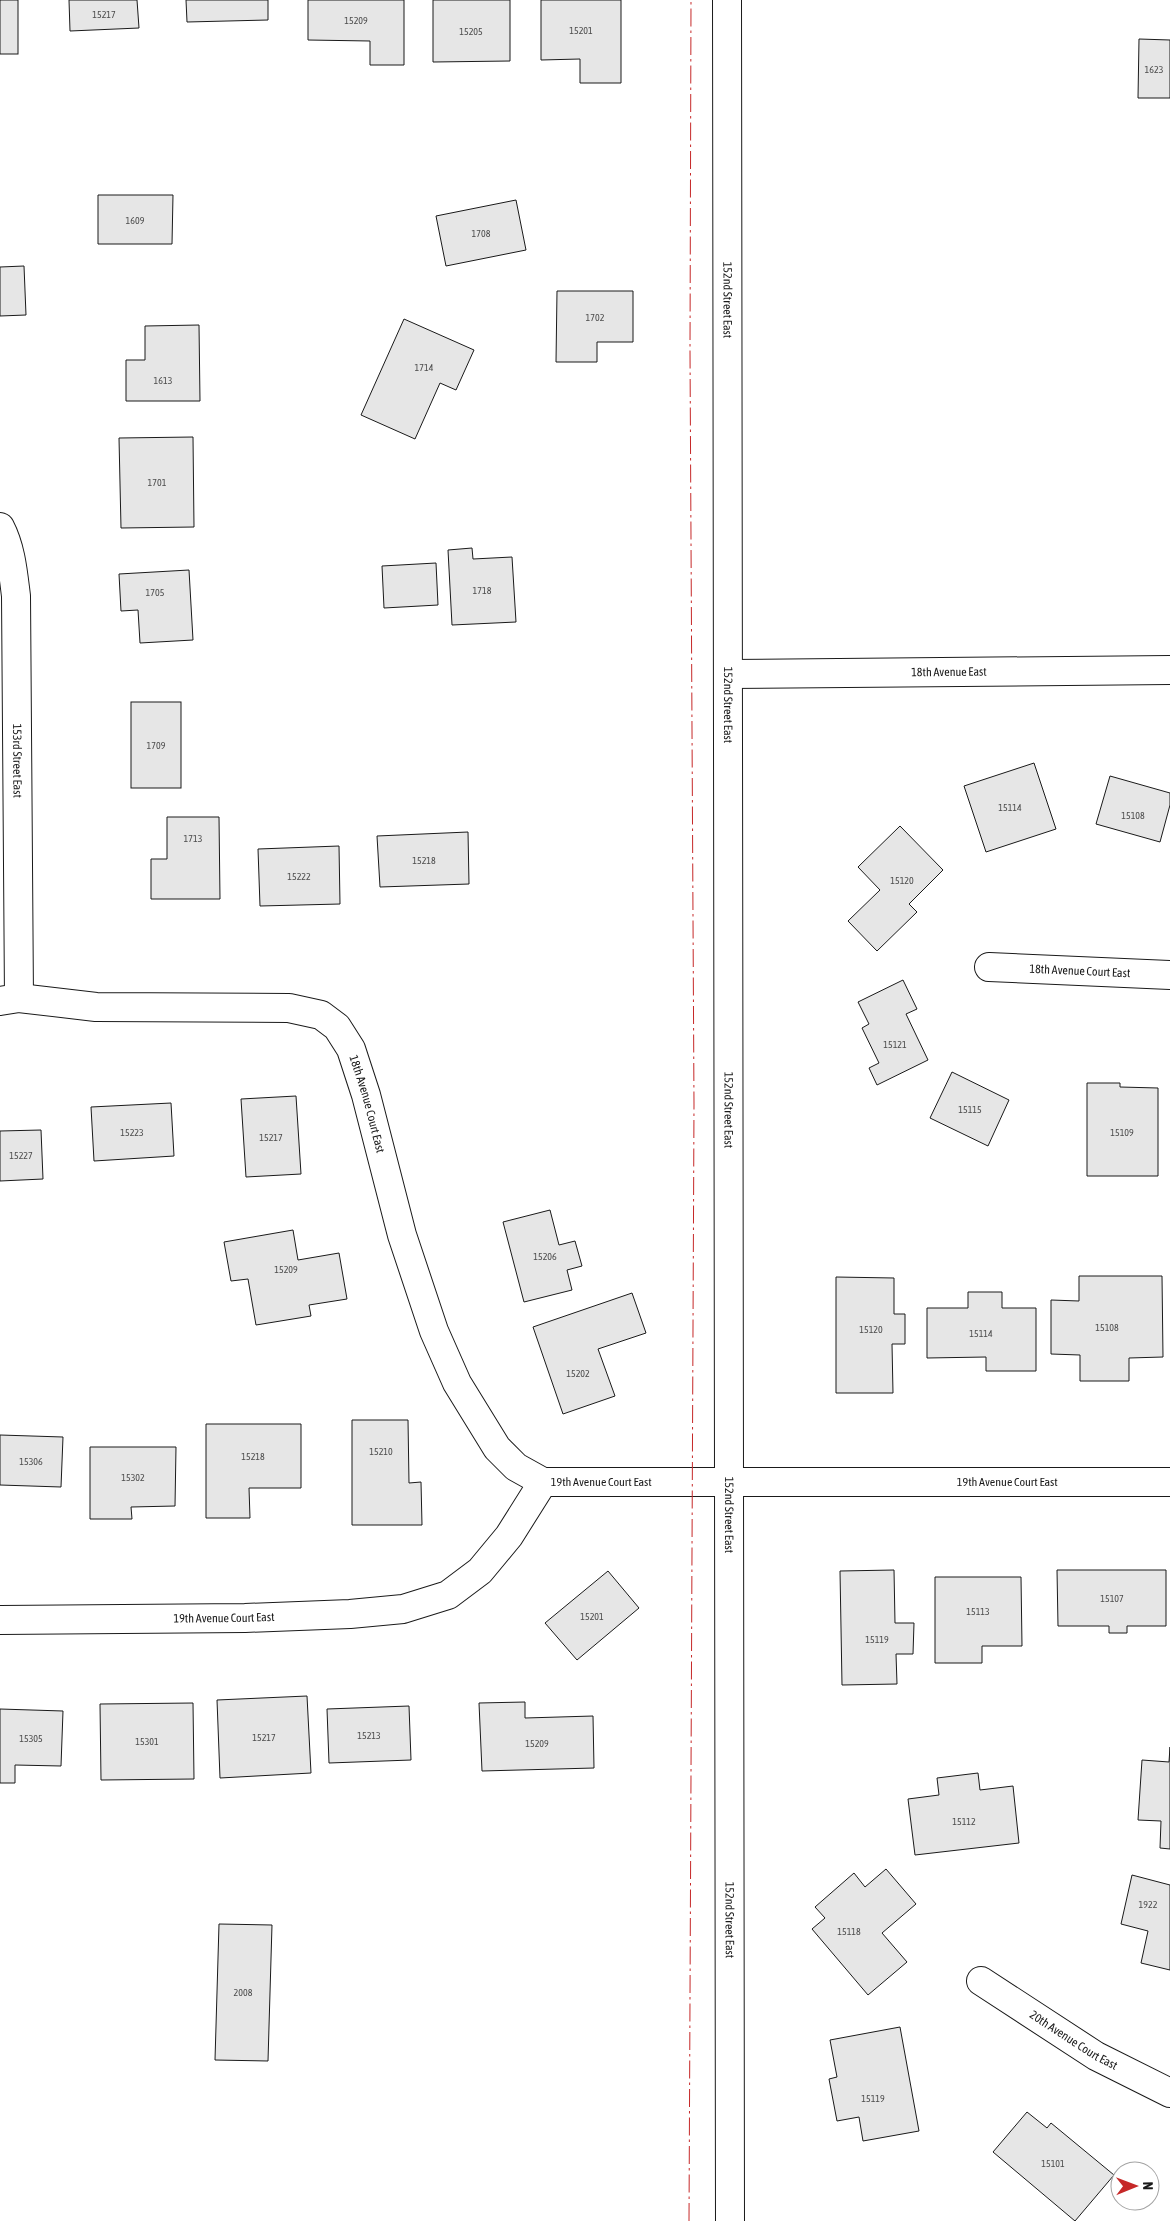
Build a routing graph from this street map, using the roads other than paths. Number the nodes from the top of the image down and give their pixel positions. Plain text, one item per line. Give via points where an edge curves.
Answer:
1 (727, 0) edge
2 (0, 528) edge
3 (1170, 670) edge
4 (728, 674) junction
5 (989, 967) dead end
6 (1170, 975) edge
7 (9, 1000) edge
8 (543, 1482) junction
9 (1170, 1482) edge
10 (728, 1483) junction
11 (0, 1620) edge
12 (981, 1982) dead end
13 (1170, 2093) edge
14 (730, 2221) edge

1 - 4 street, 152nd Street East
2 - 7 street, 153rd Street East via 12,563 16,596
3 - 4 street, 18th Avenue East
4 - 10 street, 152nd Street East
5 - 6 street, 18th Avenue Court East
7 - 8 street, 18th Avenue Court East via 96,1007 289,1008 322,1015 337,1027 351,1049 402,1235 434,1331 457,1384 497,1448 516,1467
8 - 10 street, 19th Avenue Court East
8 - 11 street, 19th Avenue Court East via 509,1536 480,1571 448,1595 403,1609 245,1618
9 - 10 street, 19th Avenue Court East
10 - 14 street, 152nd Street East
12 - 13 street, 20th Avenue Court East via 1096,2056

